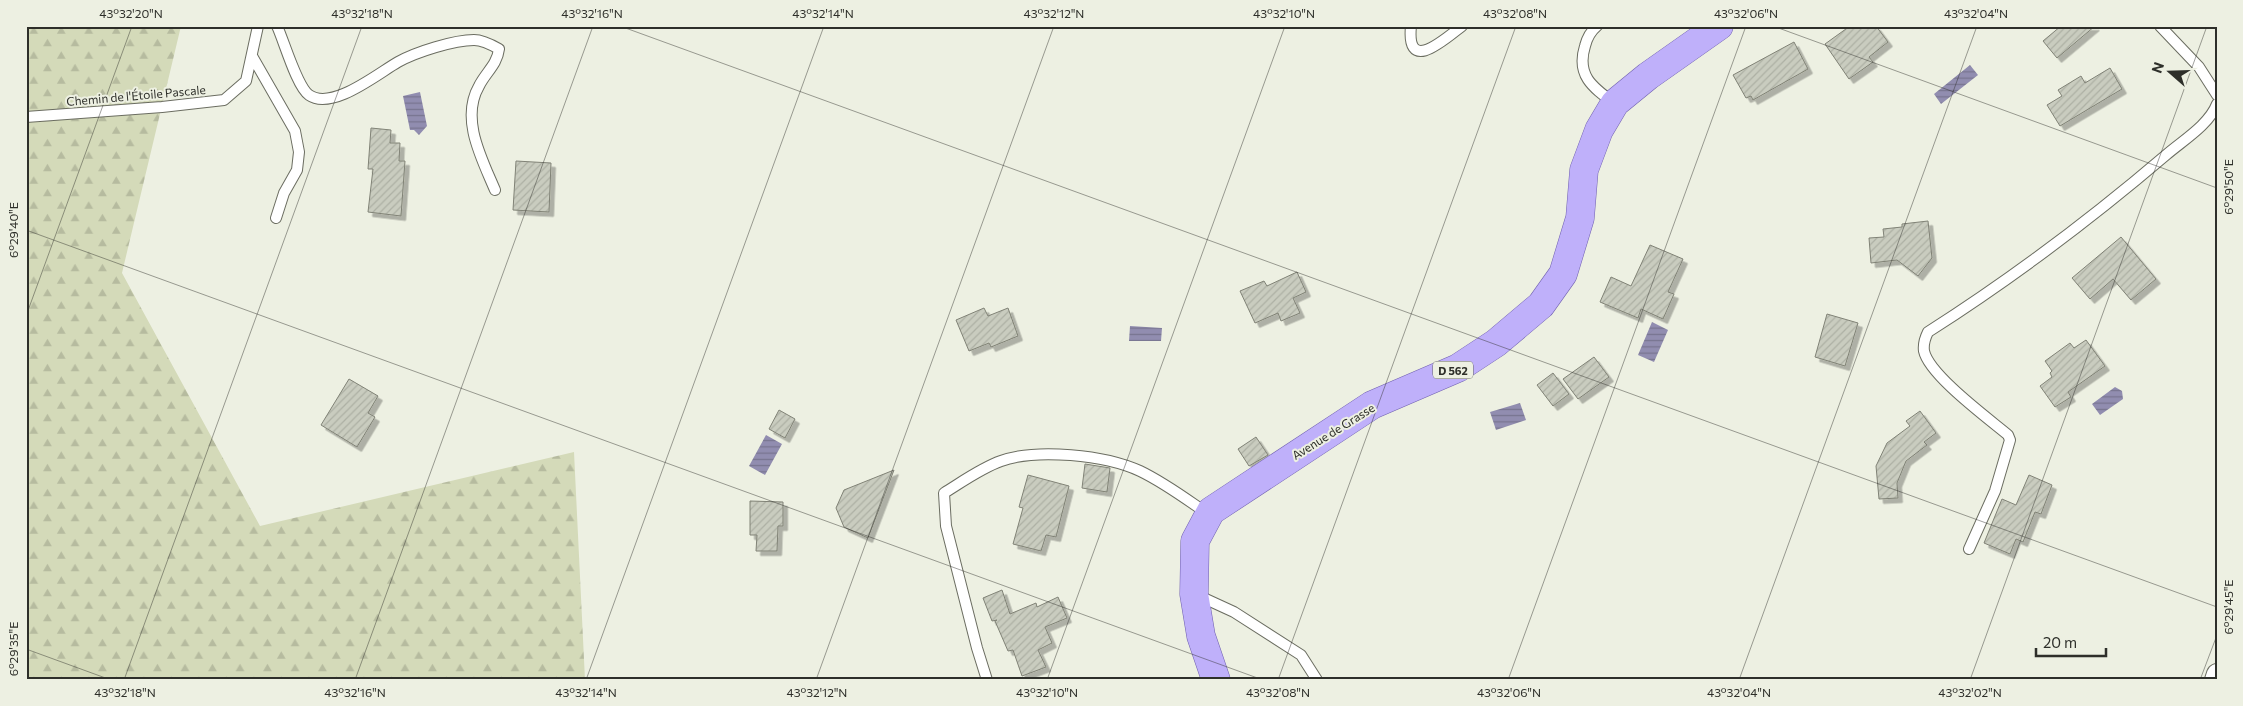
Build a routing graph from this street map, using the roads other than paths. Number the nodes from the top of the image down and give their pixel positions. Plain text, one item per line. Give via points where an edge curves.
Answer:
1 (258, 26) edge
2 (277, 26) edge
3 (1412, 26) edge
4 (1462, 26) edge
5 (1597, 26) edge
6 (1719, 26) edge
7 (2160, 26) edge
8 (252, 56) junction
9 (2217, 95) edge
10 (1615, 103) junction
11 (2217, 104) edge
12 (26, 117) edge
13 (496, 190) dead end
14 (276, 218) dead end
15 (1209, 515) junction
16 (1969, 549) dead end
17 (1194, 594) junction
18 (2217, 674) edge
19 (987, 680) edge
20 (1216, 680) edge
21 (1317, 680) edge
22 (2215, 680) edge

1 - 8 lane, Chemin de l'Étoile Pascale
2 - 13 lane via 300,86 309,95 322,100 341,95 400,61 442,46 475,40 499,49 498,60 478,87 472,106 472,127 481,158
3 - 4 lane via 1412,45 1424,52
5 - 10 lane via 1586,40 1581,66 1587,80
6 - 10 main road, Avenue de Grasse / D 562
7 - 9 lane via 2199,67
8 - 12 lane, Chemin de l'Étoile Pascale via 246,81 224,100
8 - 14 lane via 295,131 299,152 297,170 284,193
10 - 15 main road, Avenue de Grasse / D 562 via 1599,130 1584,170 1580,218 1564,274 1541,305 1496,343 1458,368 1372,405
11 - 16 lane via 2202,124 2060,240 1928,332 1924,351 1931,364 2010,440 1994,492
15 - 17 main road, Avenue de Grasse / D 562 via 1195,541
15 - 19 lane via 1172,488 1139,470 1074,455 1033,454 1001,461 944,493 946,526
17 - 20 main road, Avenue de Grasse / D 562 via 1201,636
17 - 21 lane via 1234,612 1302,655
18 - 22 street

